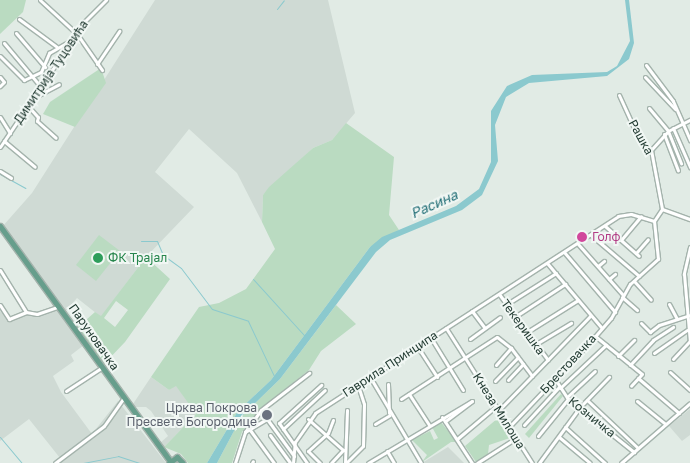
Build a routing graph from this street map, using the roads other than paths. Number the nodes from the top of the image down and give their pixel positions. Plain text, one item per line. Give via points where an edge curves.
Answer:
1 (40, 0) edge
2 (106, 0) edge
3 (19, 19) dead end
4 (119, 31) dead end
5 (16, 33) dead end
6 (77, 34) junction
7 (73, 39) junction
8 (4, 43) dead end
9 (58, 48) junction
10 (0, 56) edge
11 (97, 64) junction
12 (646, 65) dead end
13 (45, 67) junction
14 (102, 70) dead end
15 (0, 77) edge
16 (31, 77) junction
17 (645, 77) dead end
18 (59, 84) dead end
19 (0, 86) edge
20 (41, 88) junction
21 (619, 95) dead end
22 (34, 97) junction
23 (28, 106) junction
24 (649, 108) dead end
25 (675, 109) junction
26 (0, 117) edge
27 (690, 120) edge
28 (682, 123) junction
29 (673, 128) junction
30 (668, 130) junction
31 (10, 133) junction
32 (664, 134) junction
33 (56, 138) dead end
34 (690, 140) edge
35 (4, 141) junction
36 (0, 147) edge
37 (651, 150) junction
38 (681, 164) dead end
39 (35, 167) dead end
40 (690, 168) edge
41 (678, 170) dead end
42 (0, 171) edge
43 (11, 178) dead end
44 (662, 209) junction
45 (642, 216) junction
46 (690, 219) edge
47 (654, 221) junction
48 (605, 226) junction
49 (2, 229) edge
50 (591, 235) junction
51 (648, 239) dead end
52 (621, 240) junction
53 (578, 244) junction
54 (690, 248) edge
55 (564, 252) junction
56 (604, 261) dead end
57 (547, 263) junction
58 (598, 266) junction
59 (0, 270) edge
60 (556, 273) junction
61 (615, 274) dead end
62 (639, 276) junction
63 (609, 279) junction
64 (634, 281) junction
65 (565, 284) junction
66 (499, 294) junction
67 (623, 296) junction
68 (578, 300) junction
69 (651, 300) dead end
70 (507, 304) junction
71 (669, 304) dead end
72 (0, 305) edge
73 (57, 307) junction
74 (637, 310) dead end
75 (472, 311) junction
76 (26, 312) junction
77 (615, 312) junction
78 (688, 315) edge
79 (516, 316) junction
80 (590, 316) junction
81 (500, 317) dead end
82 (676, 319) junction
83 (571, 323) dead end
84 (641, 323) dead end
85 (601, 327) junction
86 (674, 327) dead end
87 (446, 328) junction
88 (485, 328) junction
89 (687, 330) junction
90 (527, 332) junction
91 (689, 334) edge
92 (595, 336) junction
93 (431, 338) junction
94 (470, 339) dead end
95 (634, 340) dead end
96 (690, 341) edge
97 (536, 344) junction
98 (606, 345) junction
99 (416, 346) junction
100 (511, 348) junction
101 (654, 353) dead end
102 (618, 356) junction
103 (518, 357) junction
104 (466, 358) junction
105 (673, 358) dead end
106 (548, 360) junction
107 (523, 364) junction
108 (496, 365) dead end
109 (630, 365) junction
110 (101, 368) junction
111 (451, 369) junction
112 (595, 370) dead end
113 (670, 372) dead end
114 (309, 373) dead end
115 (532, 376) junction
116 (370, 377) junction
117 (437, 377) junction
118 (609, 377) dead end
119 (638, 378) junction
120 (555, 379) junction
121 (508, 380) dead end
122 (496, 381) dead end
123 (388, 384) dead end
124 (321, 385) dead end
125 (358, 385) junction
126 (631, 386) dead end
127 (560, 388) junction
128 (325, 390) dead end
129 (463, 390) dead end
130 (690, 390) edge
131 (66, 391) dead end
132 (409, 394) junction
133 (123, 398) junction
134 (568, 398) junction
135 (400, 399) dead end
136 (587, 400) junction
137 (637, 401) dead end
138 (690, 403) edge
139 (496, 406) junction
140 (580, 407) junction
141 (347, 410) dead end
142 (498, 411) junction
143 (679, 412) junction
144 (389, 414) junction
145 (308, 419) junction
146 (444, 419) junction
147 (333, 420) dead end
148 (375, 424) dead end
149 (665, 424) junction
150 (428, 425) junction
151 (524, 425) dead end
152 (509, 427) junction
153 (565, 428) junction
154 (283, 429) junction
155 (250, 430) junction
156 (245, 432) junction
157 (270, 435) dead end
158 (325, 436) junction
159 (538, 436) dead end
160 (559, 437) junction
161 (516, 438) junction
162 (457, 439) junction
163 (406, 440) junction
164 (295, 446) junction
165 (638, 448) junction
166 (343, 450) junction
167 (387, 451) junction
168 (634, 452) junction
169 (294, 457) junction
170 (171, 460) edge
171 (55, 463) edge
172 (182, 463) edge
173 (235, 463) edge
174 (274, 463) edge
175 (292, 463) edge
176 (307, 463) edge
177 (320, 463) edge
178 (331, 463) edge
179 (346, 463) edge
180 (368, 463) edge
181 (394, 463) edge
182 (420, 463) edge
183 (472, 463) edge
184 (477, 463) edge
185 (532, 463) edge
186 (539, 463) edge
187 (590, 463) edge
188 (605, 463) edge
189 (621, 463) edge

1 - 6 street
2 - 6 street, Димитрија Туцовића
3 - 9 street
4 - 11 street
5 - 13 street
6 - 7 street, Димитрија Туцовића
6 - 11 street
7 - 9 street
7 - 20 street, Димитрија Туцовића
8 - 16 street
9 - 13 street via 49,53
10 - 16 street via 22,79
11 - 14 street
12 - 25 street via 672,98
13 - 16 street
15 - 19 street via 4,82
16 - 20 street
17 - 25 street
18 - 22 street
20 - 22 street, Димитрија Туцовића
21 - 37 street, Рашка via 640,141
22 - 23 street, Димитрија Туцовића
23 - 31 street, Димитрија Туцовића
23 - 33 street via 38,117 37,121
24 - 30 street
25 - 28 street
26 - 31 street
27 - 28 street
28 - 29 street
28 - 34 street
29 - 30 street
29 - 40 street
30 - 32 street
30 - 38 street
31 - 35 street, Димитрија Туцовића
32 - 37 street
32 - 41 street
35 - 36 street, Димитрија Туцовића
35 - 39 street
37 - 44 street, Рашка
42 - 43 street
44 - 46 street
44 - 47 street
45 - 47 street, Гаврила Принципа
45 - 48 street, Гаврила Принципа via 623,215
45 - 52 street
47 - 62 street, Брестовачка via 659,257
48 - 50 street, Гаврила Принципа
48 - 52 street
49 - 73 main road, Паруновачка
49 - 133 main road, Паруновачка
50 - 53 street, Гаврила Принципа
50 - 62 street
51 - 52 street via 638,254
53 - 55 street, Гаврила Принципа
53 - 58 street
54 - 78 street via 684,267
55 - 57 street, Гаврила Принципа
55 - 77 street
56 - 58 street
57 - 60 street
57 - 66 street, Гаврила Принципа
58 - 63 street
59 - 76 street
60 - 65 street
60 - 70 street
61 - 63 street
62 - 64 street, Брестовачка
63 - 67 street
64 - 67 street, Брестовачка
64 - 69 street
65 - 68 street
65 - 79 street
66 - 70 street, Текеришка
66 - 75 street, Гаврила Принципа
67 - 74 street
67 - 77 street, Брестовачка
68 - 80 street
68 - 90 street
70 - 79 street, Текеришка
71 - 82 street
72 - 76 street via 9,319
73 - 76 street via 37,314
73 - 110 main road, Паруновачка
75 - 87 street, Гаврила Принципа
75 - 88 street
77 - 85 street, Брестовачка
78 - 82 street
78 - 89 street
79 - 90 street, Текеришка
80 - 85 street
80 - 106 street
81 - 88 street
82 - 84 street via 649,332
83 - 97 street
85 - 92 street, Брестовачка
86 - 109 street via 653,340
87 - 93 street, Гаврила Принципа
87 - 104 street, Кнеза Милоша
88 - 94 street
89 - 91 street
89 - 101 street
90 - 97 street, Текеришка
91 - 96 street
92 - 98 street
92 - 120 street, Брестовачка
93 - 99 street, Гаврила Принципа
93 - 111 street, Кнеза Милоша
95 - 102 street
96 - 105 street
97 - 106 street, Текеришка
98 - 102 street
98 - 127 street
99 - 116 street, Гаврила Принципа
99 - 117 street
100 - 103 street
100 - 104 street via 497,337
100 - 108 street
102 - 109 street
103 - 107 street
103 - 122 street
104 - 111 street, Кнеза Милоша
104 - 139 street, Кнеза Милоша
106 - 115 street
107 - 115 street
107 - 121 street
109 - 119 street via 642,374
110 - 131 street
110 - 133 main road, Паруновачка
111 - 117 street, Кнеза Милоша
111 - 129 street, Кнеза Милоша
112 - 134 street
113 - 130 street
114 - 156 street via 264,407
115 - 142 street
116 - 125 street, Гаврила Принципа
116 - 144 street
117 - 132 street, Кнеза Милоша
118 - 136 street
119 - 126 street
119 - 143 street
120 - 127 street, Козничка
120 - 152 street, Брестовачка
123 - 144 street
124 - 154 street via 279,423
125 - 145 street, Гаврила Принципа
125 - 179 street via 364,404 363,446
127 - 134 street, Козничка
127 - 151 street
128 - 154 street
132 - 135 street, Кнеза Милоша
132 - 150 street
133 - 170 main road, Паруновачка
133 - 171 street via 104,426
134 - 140 street, Козничка
134 - 159 street
136 - 140 street
136 - 165 street
137 - 149 street
138 - 143 street
139 - 142 street, Кнеза Милоша
139 - 162 street
140 - 153 street
140 - 168 street, Козничка
141 - 166 street
142 - 152 street, Кнеза Милоша
143 - 149 street
144 - 148 street
144 - 163 street
145 - 158 street
145 - 164 street
146 - 146 street via 472,400
146 - 150 street
146 - 162 street
147 - 158 street
149 - 165 street
150 - 163 street
152 - 161 street, Кнеза Милоша
153 - 160 street
153 - 188 street
154 - 164 street
155 - 156 street
155 - 169 street via 267,419
155 - 174 street
156 - 173 street
157 - 175 street
158 - 166 street
158 - 177 street via 308,452
160 - 186 street
160 - 187 street
161 - 184 street
161 - 185 street, Кнеза Милоша
162 - 183 street
163 - 167 street
163 - 182 street
164 - 169 street
164 - 176 street
165 - 168 street
166 - 178 street
166 - 179 street
167 - 180 street
167 - 181 street
168 - 189 street
169 - 175 street
170 - 172 main road, Паруновачка

